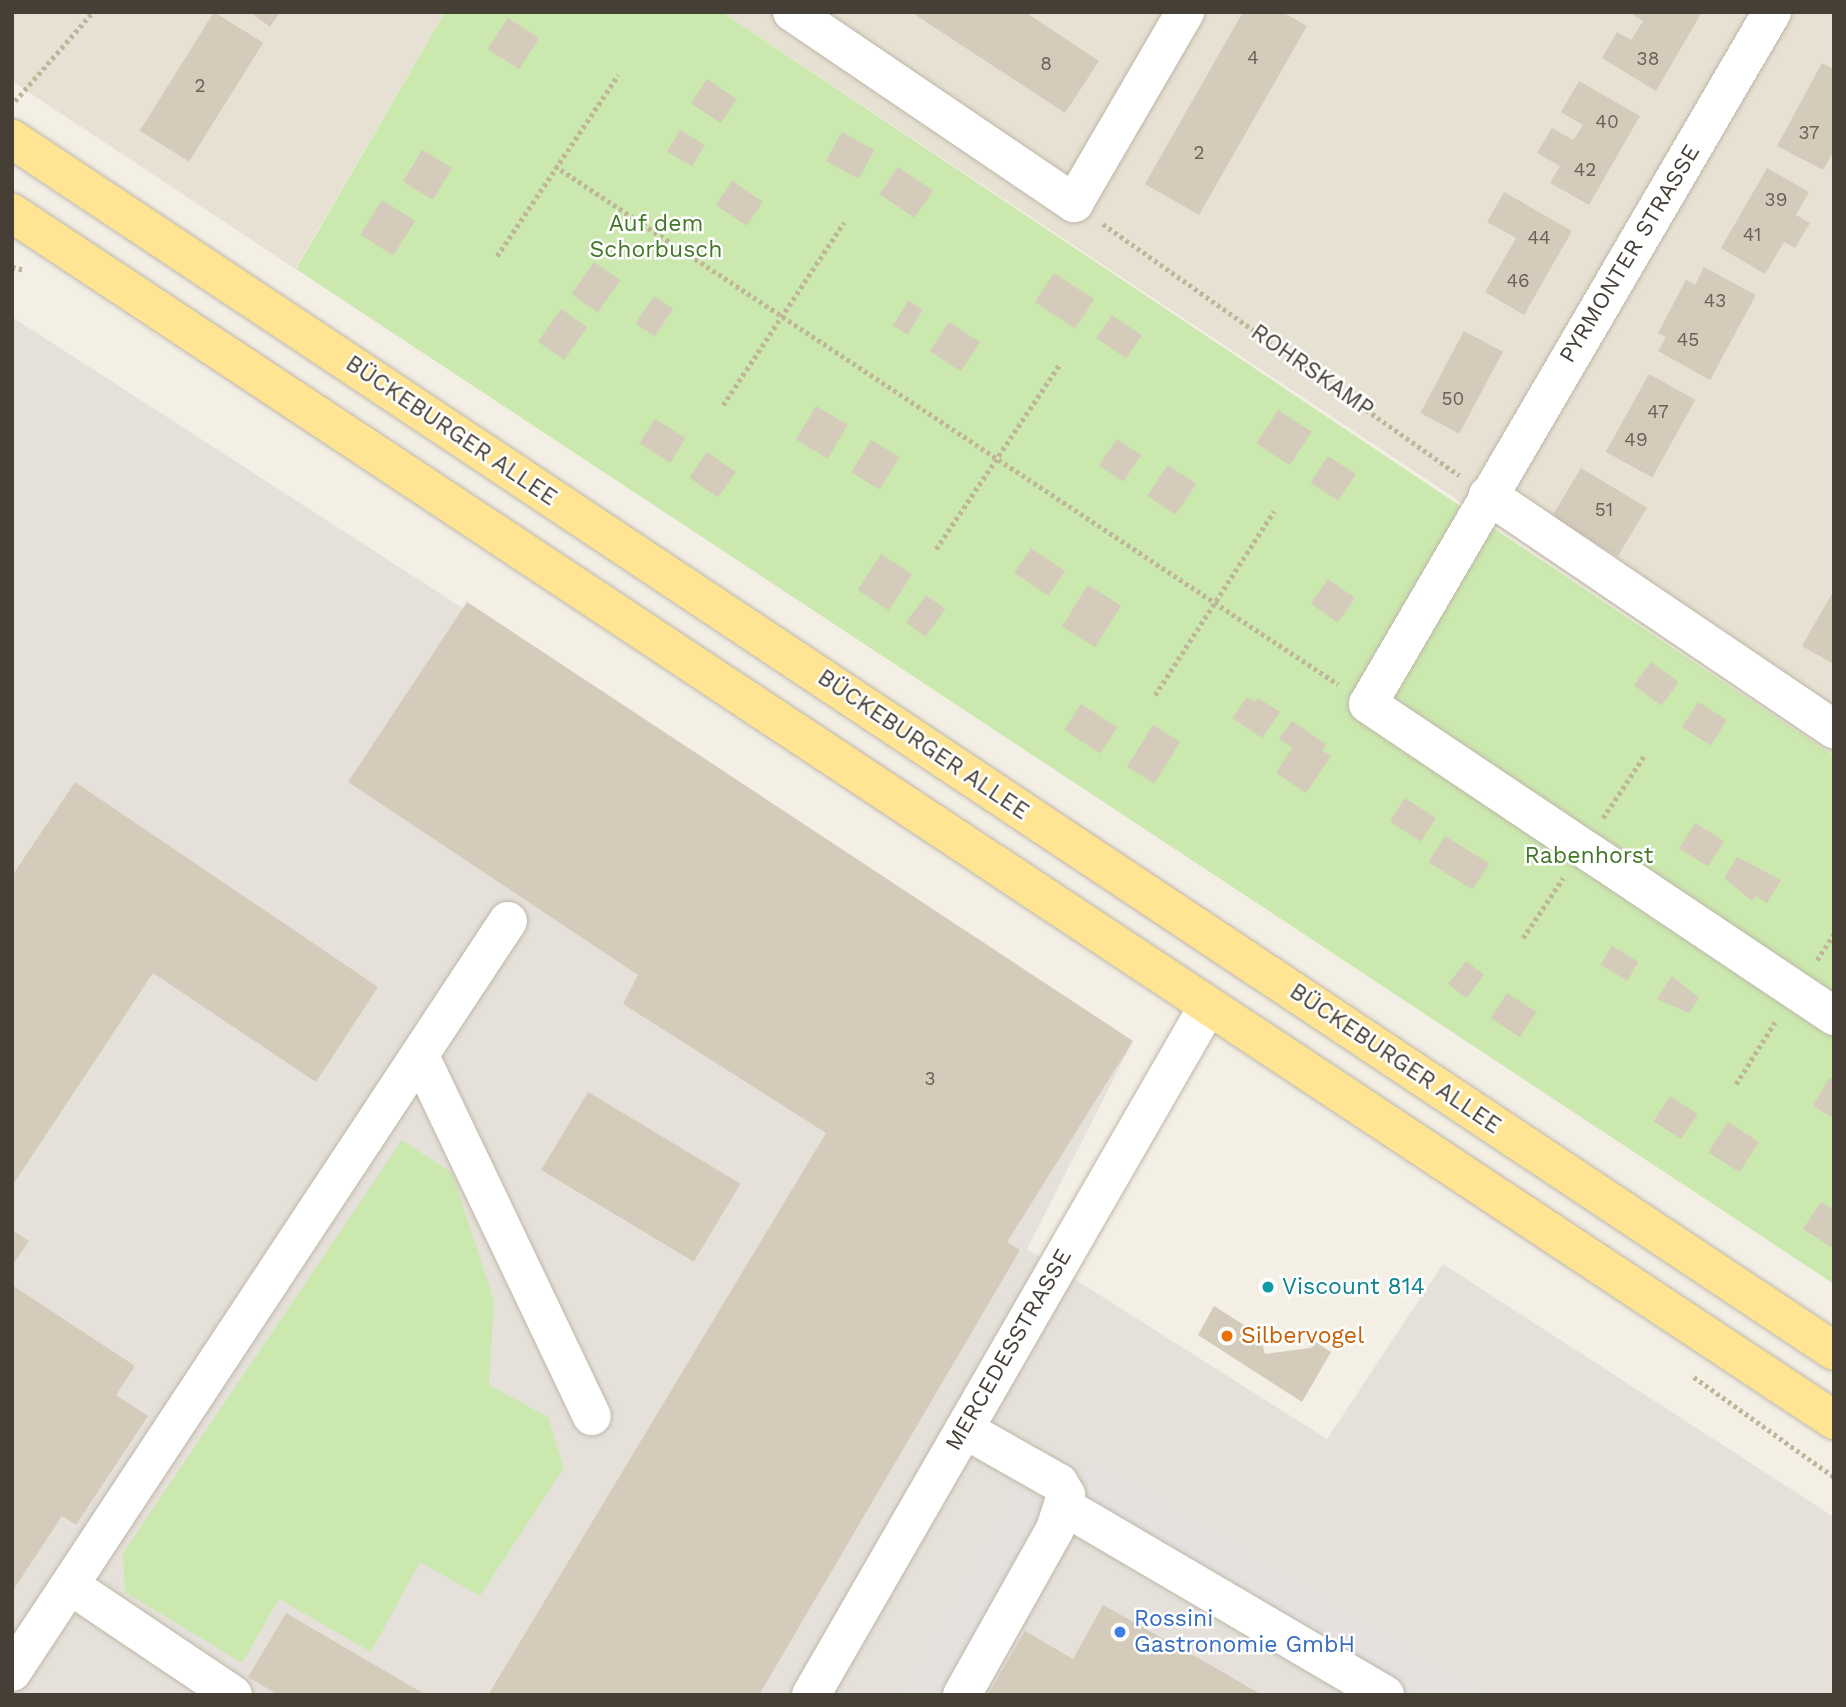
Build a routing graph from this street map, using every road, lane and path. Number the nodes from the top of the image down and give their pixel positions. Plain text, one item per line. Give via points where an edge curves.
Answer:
1 (93, 12) edge
2 (792, 12) edge
3 (1185, 12) edge
4 (1772, 12) edge
5 (618, 75) dead end
6 (13, 104) edge
7 (12, 139) edge
8 (555, 166) junction
9 (1074, 203) junction
10 (12, 213) edge
11 (844, 222) dead end
12 (497, 256) dead end
13 (781, 315) junction
14 (1059, 365) dead end
15 (723, 405) dead end
16 (997, 459) junction
17 (1488, 495) junction
18 (1274, 511) dead end
19 (936, 550) dead end
20 (1214, 602) junction
21 (1154, 695) dead end
22 (1368, 704) junction
23 (1834, 729) edge
24 (508, 921) dead end
25 (1208, 1006) junction
26 (1834, 1016) edge
27 (420, 1056) junction
28 (1834, 1351) edge
29 (592, 1416) dead end
30 (1834, 1420) edge
31 (964, 1429) junction
32 (1065, 1507) junction
33 (71, 1586) junction
34 (12, 1672) edge
35 (233, 1695) edge
36 (811, 1695) edge
37 (962, 1695) edge
38 (1385, 1695) edge

1 - 6 path
2 - 9 street
3 - 9 street
4 - 17 street, PYRMONTER STRASSE
5 - 8 path
7 - 28 main road, BÜCKEBURGER ALLEE
8 - 12 path
8 - 13 path
9 - 17 path, ROHRSKAMP
10 - 25 main road
11 - 13 path
13 - 15 path
13 - 16 path
14 - 16 path
16 - 19 path
16 - 20 path
17 - 22 street, PYRMONTER STRASSE
17 - 23 street
18 - 20 path
20 - 21 path
20 - 22 path
22 - 26 street
24 - 27 street
25 - 30 main road
25 - 31 street, MERCEDESSTRASSE
27 - 29 street
27 - 33 street
31 - 32 street via 1059,1483 1066,1494
31 - 36 street, MERCEDESSTRASSE
32 - 37 street
32 - 38 street
33 - 34 street
33 - 35 street

